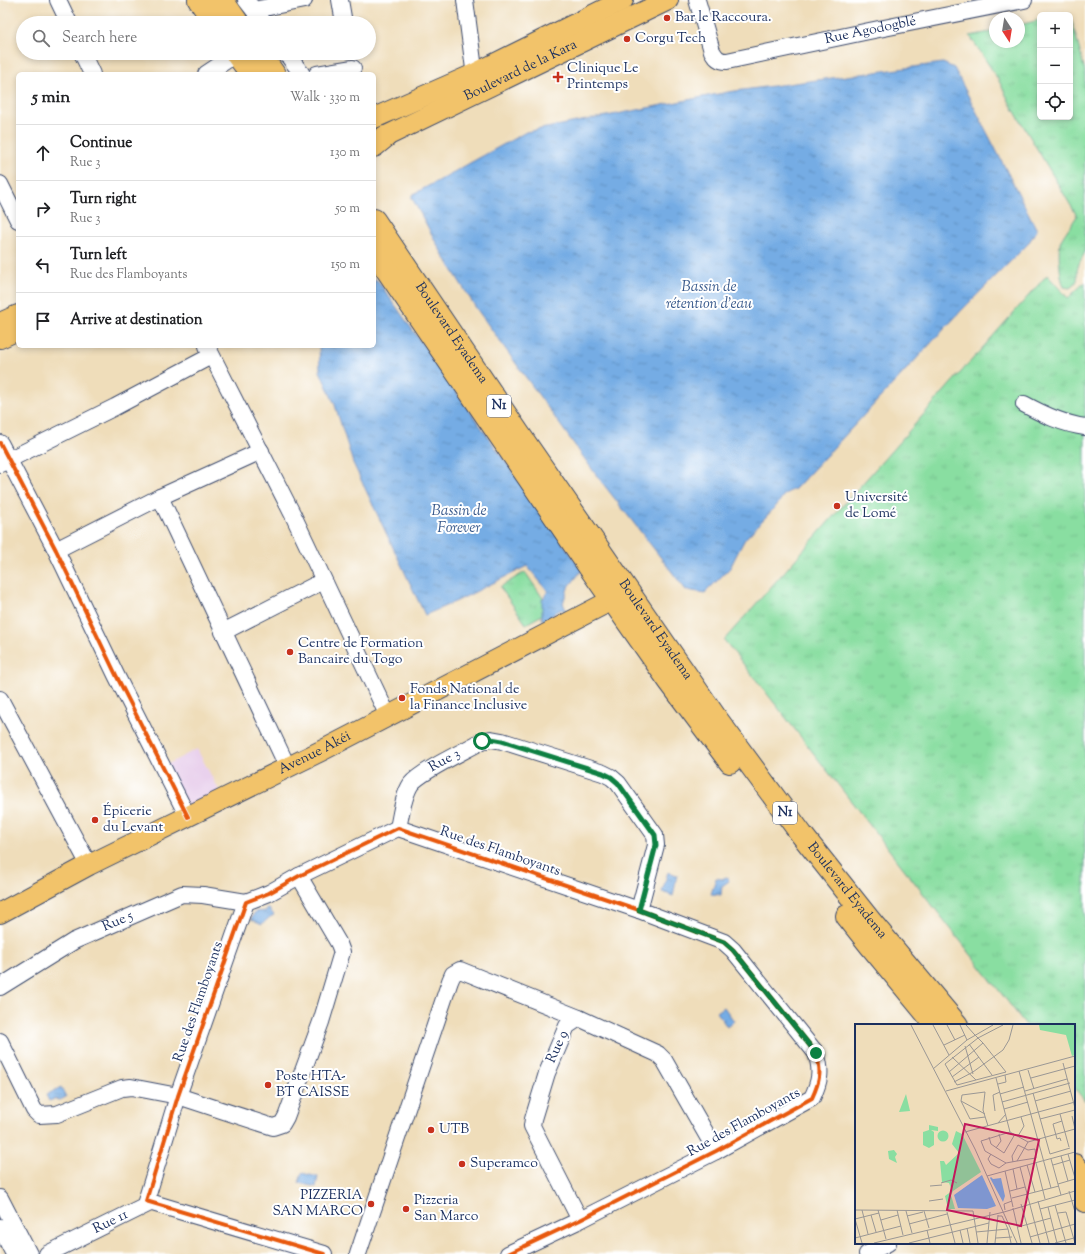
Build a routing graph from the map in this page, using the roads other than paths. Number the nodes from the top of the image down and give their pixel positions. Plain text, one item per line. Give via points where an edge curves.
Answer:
1 (58, 0) edge
2 (199, 0) edge
3 (222, 0) edge
4 (304, 0) edge
5 (340, 0) edge
6 (464, 0) edge
7 (623, 0) edge
8 (668, 0) edge
9 (697, 0) edge
10 (1024, 0) edge
11 (251, 14) edge
12 (66, 16) edge
13 (210, 16) edge
14 (343, 16) edge
15 (85, 60) edge
16 (227, 60) edge
17 (240, 60) edge
18 (264, 60) edge
19 (291, 60) edge
20 (352, 65) edge
21 (91, 72) edge
22 (209, 72) edge
23 (250, 72) edge
24 (273, 72) edge
25 (300, 72) edge
26 (325, 72) edge
27 (476, 84) junction
28 (376, 130) edge
29 (0, 184) edge
30 (16, 216) edge
31 (376, 223) edge
32 (376, 254) edge
33 (16, 316) edge
34 (0, 323) edge
35 (16, 331) edge
36 (0, 338) edge
37 (209, 351) edge
38 (1024, 404) dead end
39 (1085, 427) edge
40 (0, 443) edge
41 (261, 451) junction
42 (4, 462) edge
43 (160, 497) junction
44 (56, 550) junction
45 (323, 581) junction
46 (620, 595) junction
47 (222, 632) junction
48 (0, 699) edge
49 (388, 716) junction
50 (288, 768) junction
51 (188, 817) junction
52 (398, 828) junction
53 (89, 865) junction
54 (299, 876) junction
55 (246, 902) junction
56 (639, 910) junction
57 (0, 913) edge
58 (0, 987) edge
59 (579, 1018) junction
60 (935, 1024) edge
61 (956, 1024) edge
62 (0, 1041) edge
63 (178, 1096) junction
64 (716, 1152) junction
65 (1075, 1165) edge
66 (1085, 1178) edge
67 (1075, 1189) edge
68 (0, 1198) edge
69 (1085, 1201) edge
70 (152, 1202) junction
71 (580, 1220) junction
72 (0, 1227) edge
73 (886, 1244) edge
74 (314, 1252) edge
75 (14, 1254) edge
76 (29, 1254) edge
77 (47, 1254) edge
78 (358, 1254) edge
79 (508, 1254) edge
80 (867, 1254) edge

1 - 12 street
2 - 13 highway
3 - 11 highway
4 - 11 street
5 - 14 street
6 - 27 street
7 - 27 main road, Boulevard de la Kara
8 - 27 main road, Boulevard de la Kara
9 - 10 street, Rue Agodogblé via 712,51 722,61
15 - 21 street
16 - 22 street
17 - 23 highway
18 - 24 highway
19 - 25 street
20 - 26 street
27 - 28 main road, Boulevard de la Kara
29 - 30 street
31 - 46 highway, Boulevard Eyadema / N1 via 519,434
32 - 46 highway, N1
33 - 34 main road
35 - 36 main road
37 - 41 street
37 - 42 street
38 - 39 street via 1070,425
40 - 42 street
41 - 43 street
41 - 45 street
42 - 44 street
43 - 44 street
43 - 47 street
44 - 51 street
45 - 47 street
45 - 49 street
46 - 49 main road, Avenue Akéi
46 - 60 highway, N1 via 670,682 870,946
46 - 61 highway, Boulevard Eyadema / N1 via 694,686 802,835
47 - 50 street
48 - 53 street
49 - 50 main road, Avenue Akéi
50 - 51 main road, Avenue Akéi
51 - 53 main road, Avenue Akéi
52 - 54 street
52 - 56 street, Rue des Flamboyants
52 - 56 street, Rue 3 via 410,785 419,776 482,741 502,741 596,771 618,783 655,835 656,845
53 - 57 main road, Avenue Akéi
54 - 55 street via 269,893
54 - 63 street via 342,952 321,1022 286,1117 282,1124 273,1127
55 - 58 street, Rue 5 via 182,894 74,941
55 - 63 street, Rue des Flamboyants
56 - 64 street, Rue des Flamboyants via 724,942 816,1053 820,1065 820,1076 812,1098
59 - 64 street, Rue 9 via 658,1054 664,1060
59 - 71 street, Rue 9 via 567,1026 547,1073 532,1126
59 - 78 street via 460,970 453,974
62 - 63 street via 34,1110 39,1115 58,1114 122,1088 131,1087
63 - 70 street, Rue des Flamboyants via 146,1201
64 - 71 street, Rue des Flamboyants
65 - 66 highway
67 - 69 highway
68 - 76 street
70 - 74 street
70 - 77 street, Rue 11
71 - 79 street, Rue des Flamboyants
72 - 75 street
73 - 80 street

